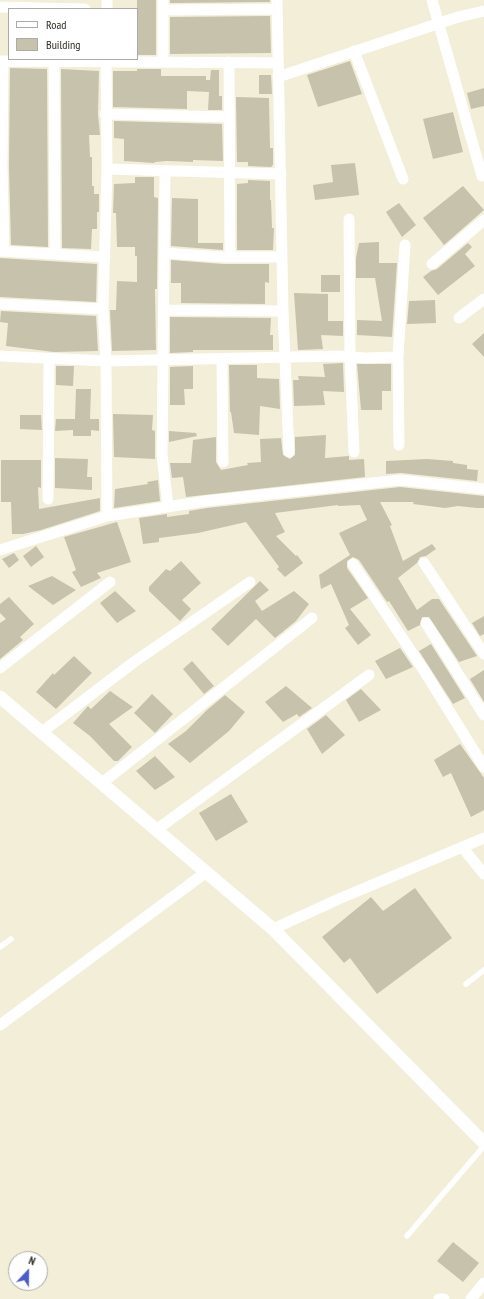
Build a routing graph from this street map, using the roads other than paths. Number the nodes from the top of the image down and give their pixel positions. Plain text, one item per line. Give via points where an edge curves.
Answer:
1 (432, 0) edge
2 (277, 4) edge
3 (163, 5) edge
4 (0, 7) edge
5 (42, 8) edge
6 (484, 11) edge
7 (438, 23) junction
8 (354, 51) junction
9 (2, 61) edge
10 (106, 61) edge
11 (54, 62) junction
12 (163, 62) junction
13 (229, 62) junction
14 (278, 63) junction
15 (278, 77) junction
16 (106, 114) junction
17 (1, 115) edge
18 (229, 117) junction
19 (1, 167) edge
20 (107, 169) junction
21 (166, 171) junction
22 (229, 173) junction
23 (281, 174) junction
24 (482, 176) dead end
25 (403, 179) dead end
26 (349, 219) dead end
27 (484, 220) edge
28 (405, 245) dead end
29 (2, 251) edge
30 (164, 253) junction
31 (55, 254) junction
32 (105, 257) junction
33 (230, 257) junction
34 (282, 257) junction
35 (432, 264) dead end
36 (484, 298) edge
37 (0, 304) edge
38 (103, 309) junction
39 (164, 310) junction
40 (283, 310) junction
41 (459, 318) dead end
42 (0, 356) edge
43 (350, 356) junction
44 (398, 356) junction
45 (286, 357) junction
46 (49, 359) junction
47 (222, 359) junction
48 (106, 361) junction
49 (163, 361) junction
50 (398, 445) dead end
51 (289, 452) dead end
52 (354, 452) dead end
53 (223, 462) dead end
54 (484, 489) edge
55 (48, 499) dead end
56 (168, 507) junction
57 (107, 516) junction
58 (0, 550) edge
59 (424, 563) dead end
60 (353, 564) dead end
61 (110, 582) dead end
62 (250, 582) dead end
63 (312, 618) dead end
64 (426, 623) dead end
65 (484, 654) edge
66 (0, 668) edge
67 (369, 675) dead end
68 (0, 697) edge
69 (484, 715) edge
70 (42, 732) junction
71 (484, 767) edge
72 (102, 783) junction
73 (156, 830) junction
74 (484, 838) edge
75 (462, 847) junction
76 (205, 873) junction
77 (484, 874) edge
78 (273, 929) junction
79 (11, 939) dead end
80 (0, 947) edge
81 (484, 970) edge
82 (466, 984) dead end
83 (0, 1025) edge
84 (484, 1143) edge
85 (484, 1146) edge
86 (407, 1236) dead end
87 (484, 1283) edge
88 (440, 1299) edge
89 (444, 1299) edge
90 (471, 1299) edge

1 - 7 street
2 - 3 street
2 - 14 street
3 - 12 street
4 - 5 street
6 - 7 street
7 - 8 street
7 - 24 street
8 - 15 street
8 - 25 street
9 - 11 street
9 - 17 street
10 - 11 street
10 - 12 street
10 - 16 street
11 - 31 street
12 - 13 street
13 - 14 street
13 - 18 street
14 - 15 street
15 - 23 street
16 - 18 street
16 - 20 street
17 - 19 street
18 - 22 street
19 - 29 street
20 - 21 street
20 - 32 street
21 - 22 street
21 - 30 street
22 - 23 street
22 - 33 street
23 - 34 street
26 - 43 street
27 - 35 street
28 - 44 street
29 - 31 street
30 - 33 street
30 - 39 street
31 - 32 street
32 - 38 street
33 - 34 street
34 - 40 street
36 - 41 street
37 - 38 street
38 - 48 street
39 - 40 street
39 - 49 street
40 - 45 street
42 - 46 street
43 - 44 street
43 - 45 street
43 - 52 street
44 - 50 street
45 - 47 street
45 - 51 street
46 - 48 street
46 - 55 street
47 - 49 street
47 - 53 street
48 - 49 street
48 - 57 street
49 - 56 street via 162,455
54 - 56 street via 400,480 206,500
56 - 57 street
57 - 58 street
59 - 65 street
60 - 71 street
61 - 66 street
62 - 70 street via 134,662
63 - 72 street
64 - 69 street
67 - 73 street
68 - 70 street
70 - 72 street
72 - 73 street
73 - 76 street
74 - 75 street
75 - 77 street
75 - 78 street
76 - 78 street
76 - 83 street
78 - 84 street
79 - 80 lane
81 - 82 lane
85 - 86 lane
87 - 90 street
88 - 89 street

